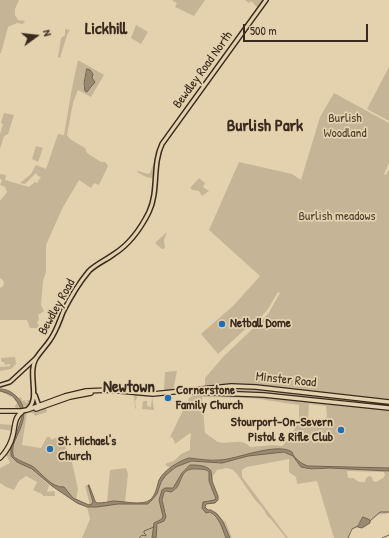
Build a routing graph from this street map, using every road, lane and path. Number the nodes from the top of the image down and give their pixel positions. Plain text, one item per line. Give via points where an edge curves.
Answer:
1 (266, 0) edge
2 (170, 132) joint
3 (36, 358) junction
4 (27, 366) junction
5 (33, 368) junction
6 (0, 385) edge
7 (33, 389) junction
8 (182, 391) junction
9 (34, 395) junction
10 (389, 402) edge
11 (38, 407) junction
12 (389, 408) edge
13 (0, 411) edge
14 (10, 411) junction
15 (23, 411) junction
16 (16, 419) junction
17 (0, 458) edge

1 - 2 main road, Bewdley Road North
2 - 3 main road, Bewdley Road via 159,151 153,201 143,222 124,247 89,272 67,305 50,340
3 - 4 street, Bewdley Road
3 - 5 main road
4 - 5 street
4 - 6 street, Bewdley Road via 10,382
5 - 7 main road
7 - 9 main road
7 - 11 main road
8 - 10 main road, Minster Road via 232,386 256,387
8 - 11 main road, Minster Road via 153,394 91,390 77,392
8 - 12 main road, Minster Road via 264,395
9 - 11 main road
9 - 15 main road via 31,406
11 - 15 main road, Minster Road
13 - 14 main road, Minster Road
14 - 15 main road, Minster Road
14 - 16 main road via 16,414
15 - 16 main road
16 - 17 main road via 11,440

